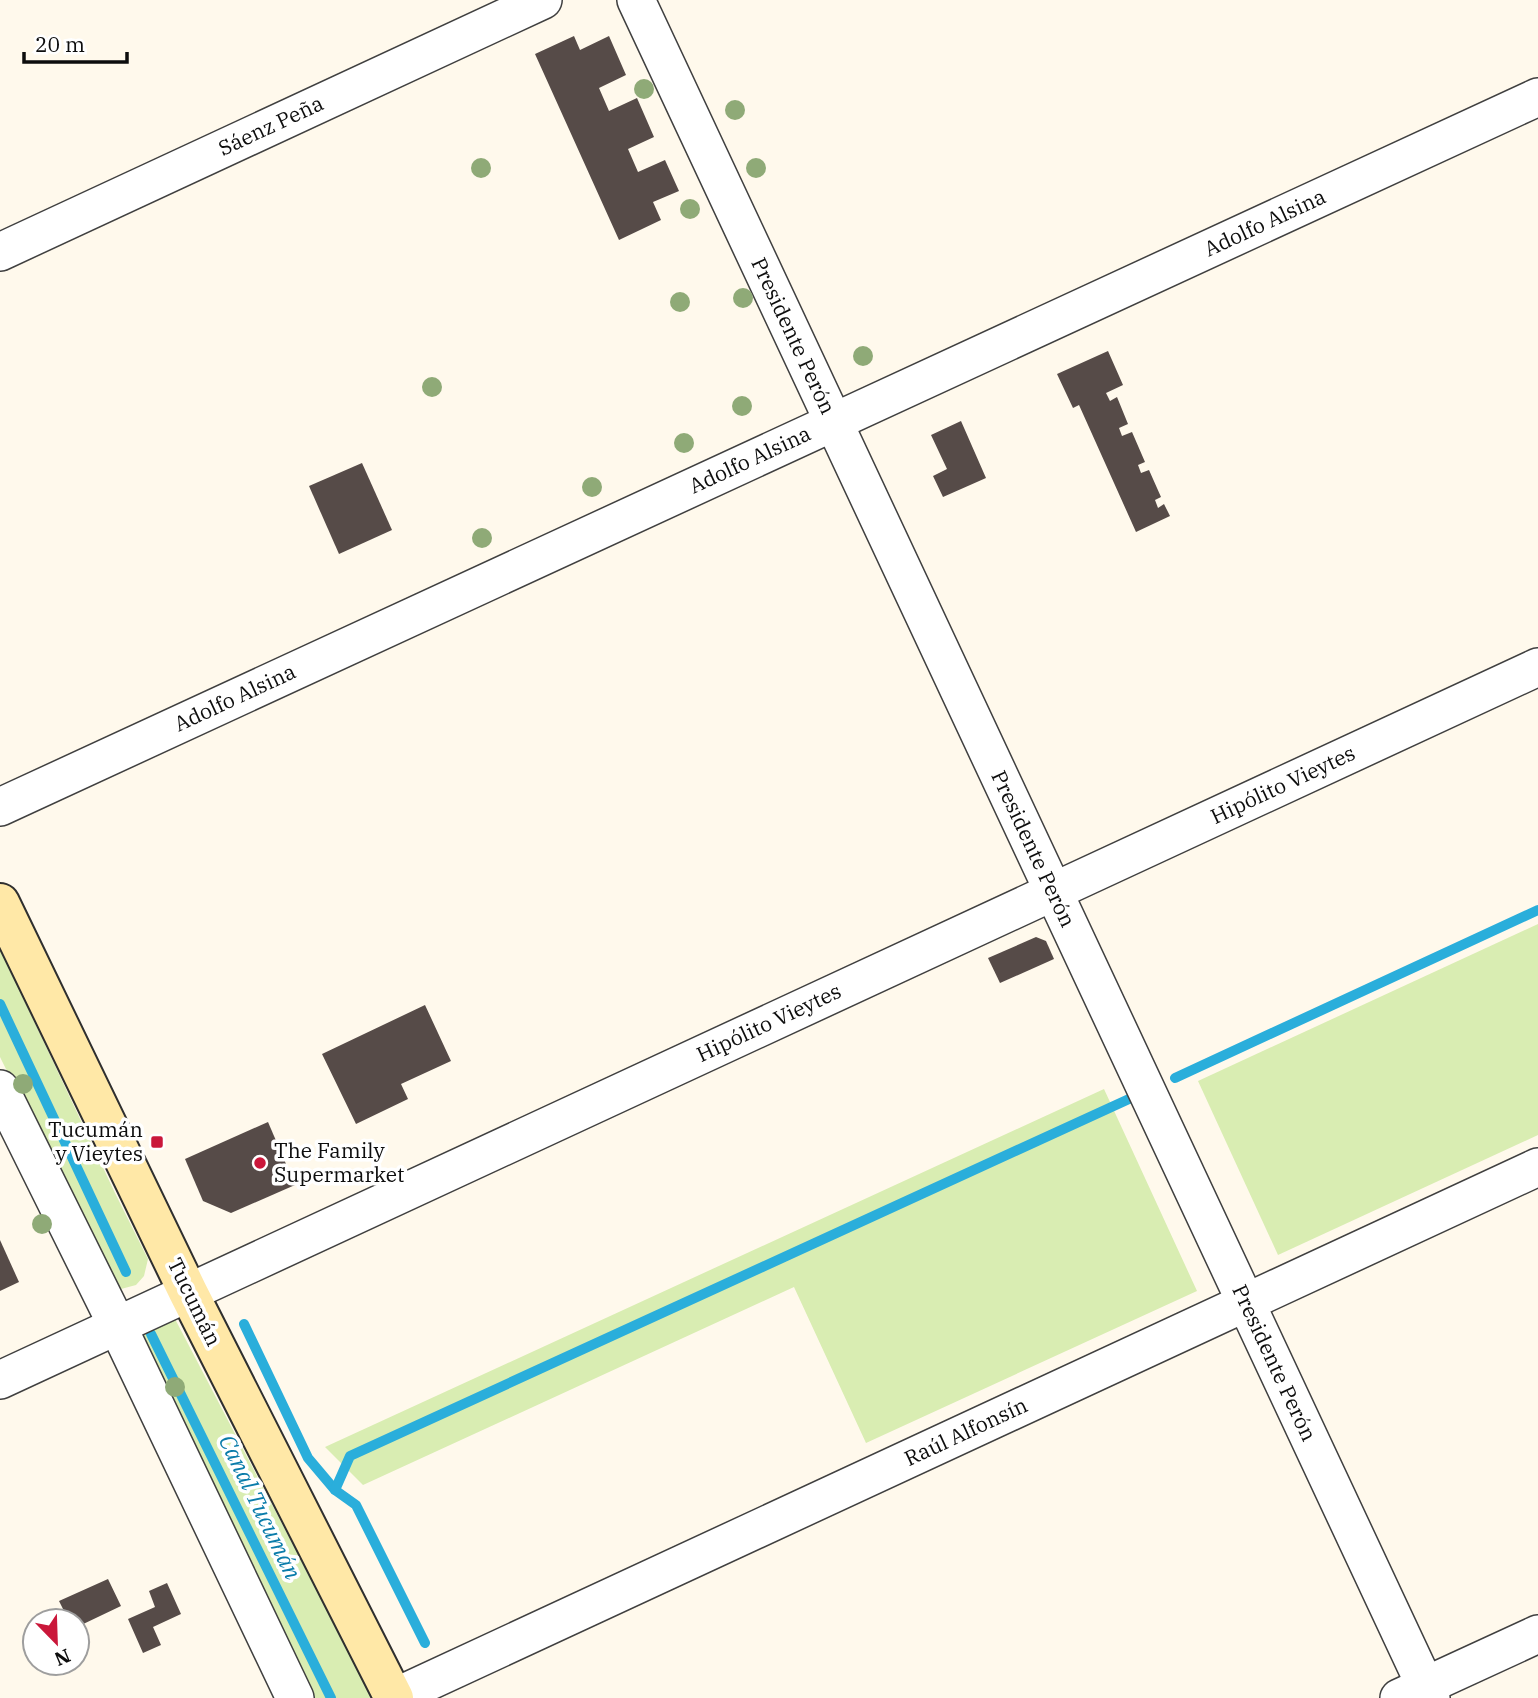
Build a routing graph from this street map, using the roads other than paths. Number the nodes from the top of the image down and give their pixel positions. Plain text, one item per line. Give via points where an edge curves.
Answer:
1 (543, 0) edge
2 (636, 0) edge
3 (1538, 97) edge
4 (0, 252) edge
5 (833, 422) junction
6 (1538, 667) edge
7 (0, 807) edge
8 (1053, 891) junction
9 (0, 903) edge
10 (0, 1089) edge
11 (1538, 1167) edge
12 (188, 1292) junction
13 (1245, 1302) junction
14 (117, 1325) junction
15 (0, 1380) edge
16 (1538, 1634) edge
17 (1418, 1694) edge
18 (295, 1698) edge
19 (393, 1698) edge

1 - 4 street, Sáenz Peña
2 - 5 street, Presidente Perón
3 - 5 street, Adolfo Alsina
5 - 7 street, Adolfo Alsina
5 - 8 street, Presidente Perón
6 - 8 street, Hipólito Vieytes
8 - 12 street, Hipólito Vieytes
8 - 13 street, Presidente Perón
9 - 12 main road, Tucumán
10 - 14 street
11 - 13 street, Raúl Alfonsín
12 - 14 street, Hipólito Vieytes
12 - 19 main road, Tucumán
13 - 17 street, Presidente Perón
13 - 19 street, Raúl Alfonsín
14 - 15 street, Hipólito Vieytes
14 - 18 street
16 - 17 street

